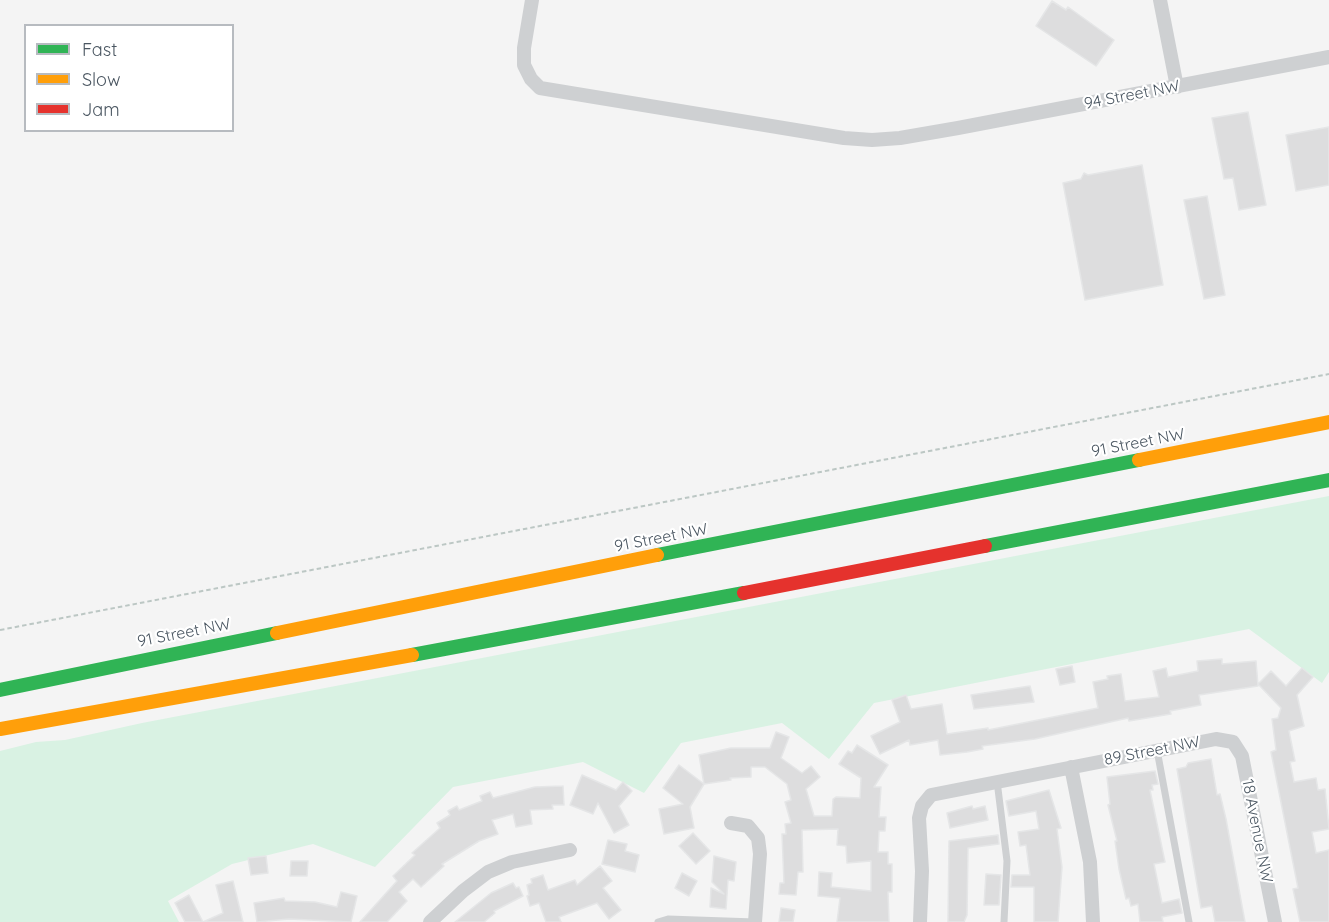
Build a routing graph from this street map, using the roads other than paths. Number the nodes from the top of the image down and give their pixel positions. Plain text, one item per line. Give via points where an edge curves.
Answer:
1 (532, 0) edge
2 (1160, 0) edge
3 (1329, 57) edge
4 (1177, 87) junction
5 (1329, 422) edge
6 (1329, 480) edge
7 (0, 690) edge
8 (0, 729) edge
9 (1233, 742) joint
10 (1156, 750) junction
11 (1071, 767) junction
12 (997, 781) junction
13 (731, 823) dead end
14 (570, 850) dead end
15 (430, 922) edge
16 (658, 922) edge
17 (755, 922) edge
18 (920, 922) edge
19 (1004, 922) edge
20 (1093, 922) edge
21 (1189, 922) edge
22 (1275, 922) edge

1 - 4 street, 94 Street NW via 524,65 540,88 844,138 872,140 934,132
2 - 4 street
3 - 4 street, 94 Street NW
5 - 7 main road, 91 Street NW
6 - 8 main road via 592,622
9 - 10 street, 89 Street NW via 1216,739
9 - 22 street, 18 Avenue NW via 1242,756
10 - 11 street, 89 Street NW
10 - 21 lane
11 - 12 street, 89 Street NW
11 - 20 street via 1090,862
12 - 18 street, 89 Street NW via 937,793 925,800 919,818
12 - 19 lane via 1006,861
13 - 17 street via 748,826 758,838
14 - 15 street via 512,862 488,872
16 - 17 lane

